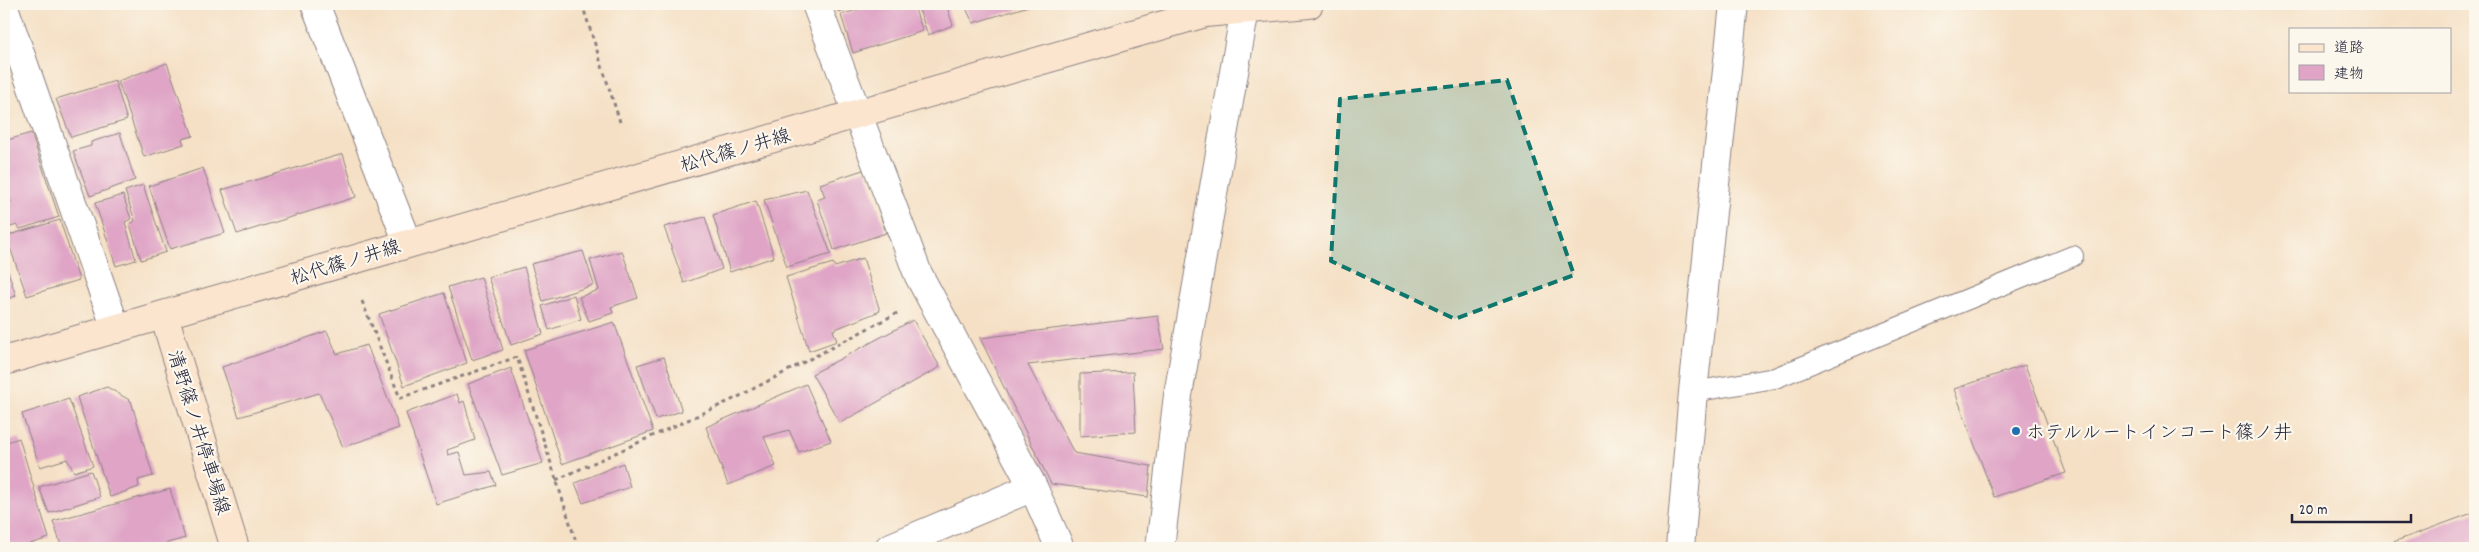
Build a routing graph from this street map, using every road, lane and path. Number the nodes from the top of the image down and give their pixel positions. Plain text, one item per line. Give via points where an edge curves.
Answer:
1 (315, 4) edge
2 (582, 4) edge
3 (816, 4) edge
4 (1309, 4) edge
5 (1734, 4) edge
6 (4, 7) edge
7 (1246, 7) edge
8 (858, 114) junction
9 (621, 125) dead end
10 (408, 243) junction
11 (2073, 256) dead end
12 (930, 296) junction
13 (362, 301) dead end
14 (164, 315) junction
15 (116, 329) junction
16 (4, 361) edge
17 (1693, 392) junction
18 (556, 480) junction
19 (1033, 487) junction
20 (235, 548) edge
21 (578, 548) edge
22 (889, 548) edge
23 (1060, 548) edge
24 (1160, 548) edge
25 (1680, 548) edge

1 - 10 street
2 - 9 path
3 - 8 street
4 - 7 main road, 松代篠ノ井線
5 - 17 street
6 - 15 street
7 - 8 main road, 松代篠ノ井線 via 1205,13
7 - 24 street via 1178,395
8 - 10 main road, 松代篠ノ井線
8 - 12 street via 918,274
10 - 14 main road, 松代篠ノ井線
11 - 17 lane via 1775,378
12 - 18 path via 736,398
12 - 19 street
13 - 18 path via 400,398 517,357
14 - 15 main road, 松代篠ノ井線
14 - 20 main road, 清野篠ノ井停車場線
15 - 16 main road, 松代篠ノ井線
17 - 25 street
18 - 21 path
19 - 22 street
19 - 23 street

